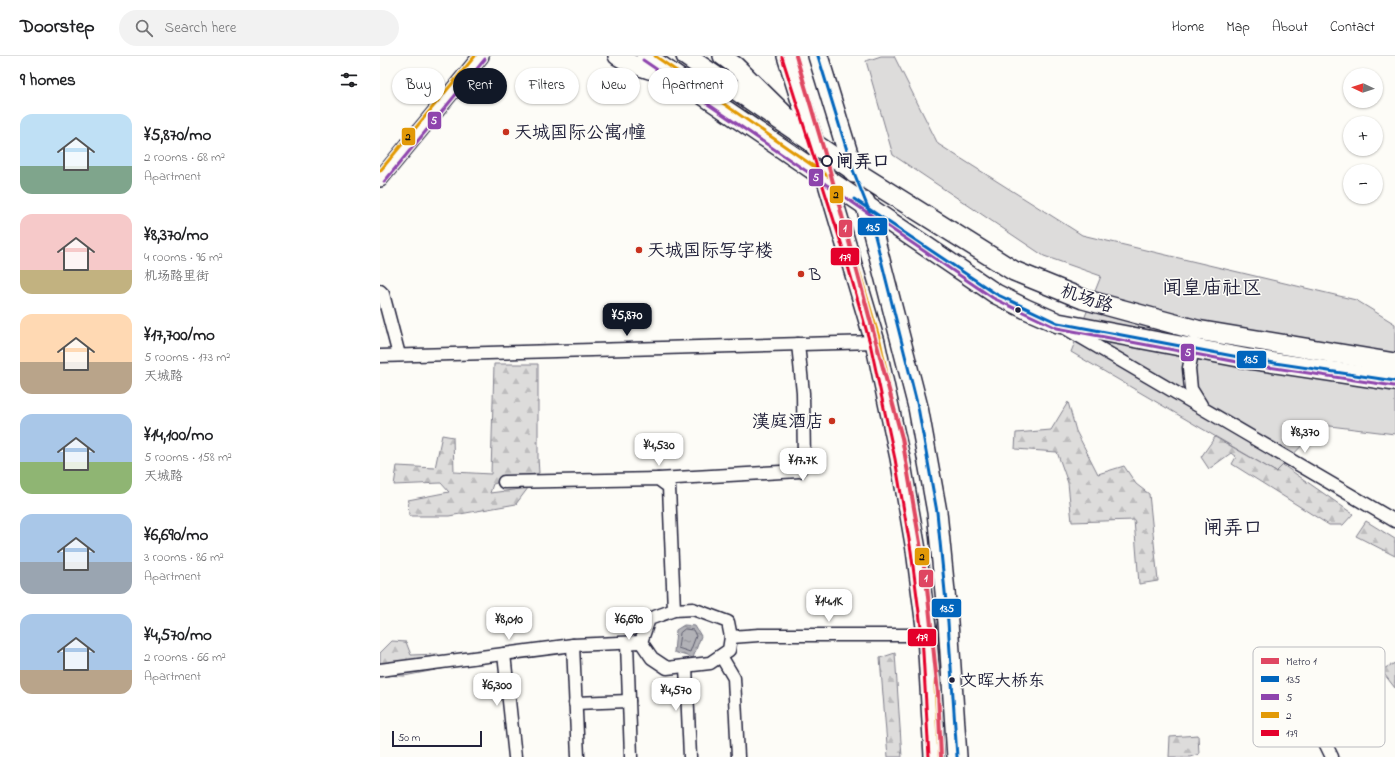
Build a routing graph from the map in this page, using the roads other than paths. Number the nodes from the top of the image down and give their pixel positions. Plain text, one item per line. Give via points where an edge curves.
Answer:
1 (480, 56) edge
2 (617, 56) edge
3 (646, 56) edge
4 (686, 56) edge
5 (722, 56) edge
6 (788, 56) edge
7 (818, 56) edge
8 (662, 68) edge
9 (648, 71) edge
10 (714, 104) edge
11 (814, 143) junction
12 (853, 170) junction
13 (380, 179) edge
14 (828, 181) junction
15 (868, 208) junction
16 (380, 291) edge
17 (1058, 323) junction
18 (1197, 330) junction
19 (875, 342) junction
20 (798, 344) junction
21 (1193, 349) junction
22 (380, 356) edge
23 (398, 356) junction
24 (1395, 363) edge
25 (1395, 381) edge
26 (1203, 408) junction
27 (658, 479) junction
28 (504, 482) dead end
29 (1395, 521) edge
30 (674, 610) junction
31 (927, 635) junction
32 (731, 637) junction
33 (641, 642) junction
34 (627, 643) junction
35 (573, 645) junction
36 (504, 654) junction
37 (721, 656) junction
38 (686, 666) junction
39 (380, 670) edge
40 (629, 701) junction
41 (575, 703) junction
42 (1327, 747) edge
43 (515, 757) edge
44 (578, 757) edge
45 (631, 757) edge
46 (690, 757) edge
47 (738, 757) edge
48 (934, 757) edge
49 (957, 757) edge
50 (1332, 757) edge

1 - 13 street
2 - 9 main road, 机场路
3 - 8 main road, 机场路
4 - 11 main road, 机场路
5 - 11 main road, 机场路 via 736,66
6 - 11 main road
7 - 12 main road
10 - 14 main road, 机场路
11 - 12 main road, 机场路
11 - 14 main road
12 - 15 main road
12 - 18 main road, 机场路 via 1014,271 1083,299
14 - 15 main road, 机场路
14 - 19 main road
15 - 17 main road, 机场路 via 996,294
15 - 49 main road via 918,407 937,512 948,622
16 - 23 street via 383,294
17 - 21 main road, 机场路
17 - 26 street
18 - 21 street
18 - 24 main road, 机场路
19 - 20 street
19 - 31 main road via 903,472
20 - 23 street
20 - 27 street via 804,400 804,459 799,471
21 - 25 main road, 机场路
21 - 26 street via 1189,368 1191,390
22 - 23 street
26 - 29 street
27 - 28 street
27 - 30 street via 669,487
30 - 32 street via 693,609 728,622
30 - 33 street via 649,619
31 - 32 street
31 - 48 main road
32 - 37 street via 729,650
33 - 34 street
33 - 38 street via 652,658 667,668
34 - 35 street
34 - 40 street
35 - 36 street
35 - 41 street
36 - 39 street
36 - 43 street
37 - 38 street via 710,663
37 - 47 street via 734,678
38 - 46 street
40 - 41 street
40 - 45 street
41 - 44 street
42 - 50 street

